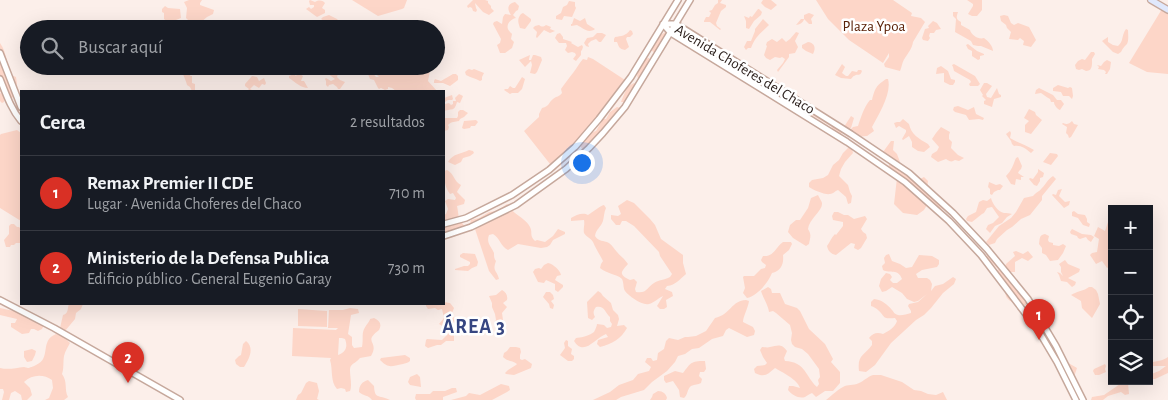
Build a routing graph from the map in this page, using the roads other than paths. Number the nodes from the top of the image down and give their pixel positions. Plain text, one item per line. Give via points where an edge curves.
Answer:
1 (678, 0) edge
2 (690, 0) edge
3 (1151, 0) edge
4 (1168, 10) edge
5 (663, 24) junction
6 (676, 24) junction
7 (671, 33) junction
8 (0, 52) edge
9 (0, 79) edge
10 (20, 104) edge
11 (20, 120) edge
12 (445, 224) edge
13 (445, 236) edge
14 (0, 300) edge
15 (0, 304) edge
16 (10, 305) junction
17 (180, 400) edge
18 (1076, 400) edge
19 (1083, 400) edge

1 - 5 street
2 - 6 street
3 - 4 main road
5 - 6 street, Avenida Choferes del Chaco
5 - 7 street, Avenida Choferes del Chaco
5 - 12 street via 631,77 575,147 549,170 512,194 466,218
6 - 7 street
6 - 19 street, Avenida Choferes del Chaco via 851,134 909,174 953,212 1028,299
7 - 13 street via 625,107 604,133 566,169 516,204
7 - 18 street, Avenida Choferes del Chaco via 906,182 993,270 1038,330
8 - 10 street
9 - 11 street
14 - 16 street
15 - 16 street
16 - 17 street

